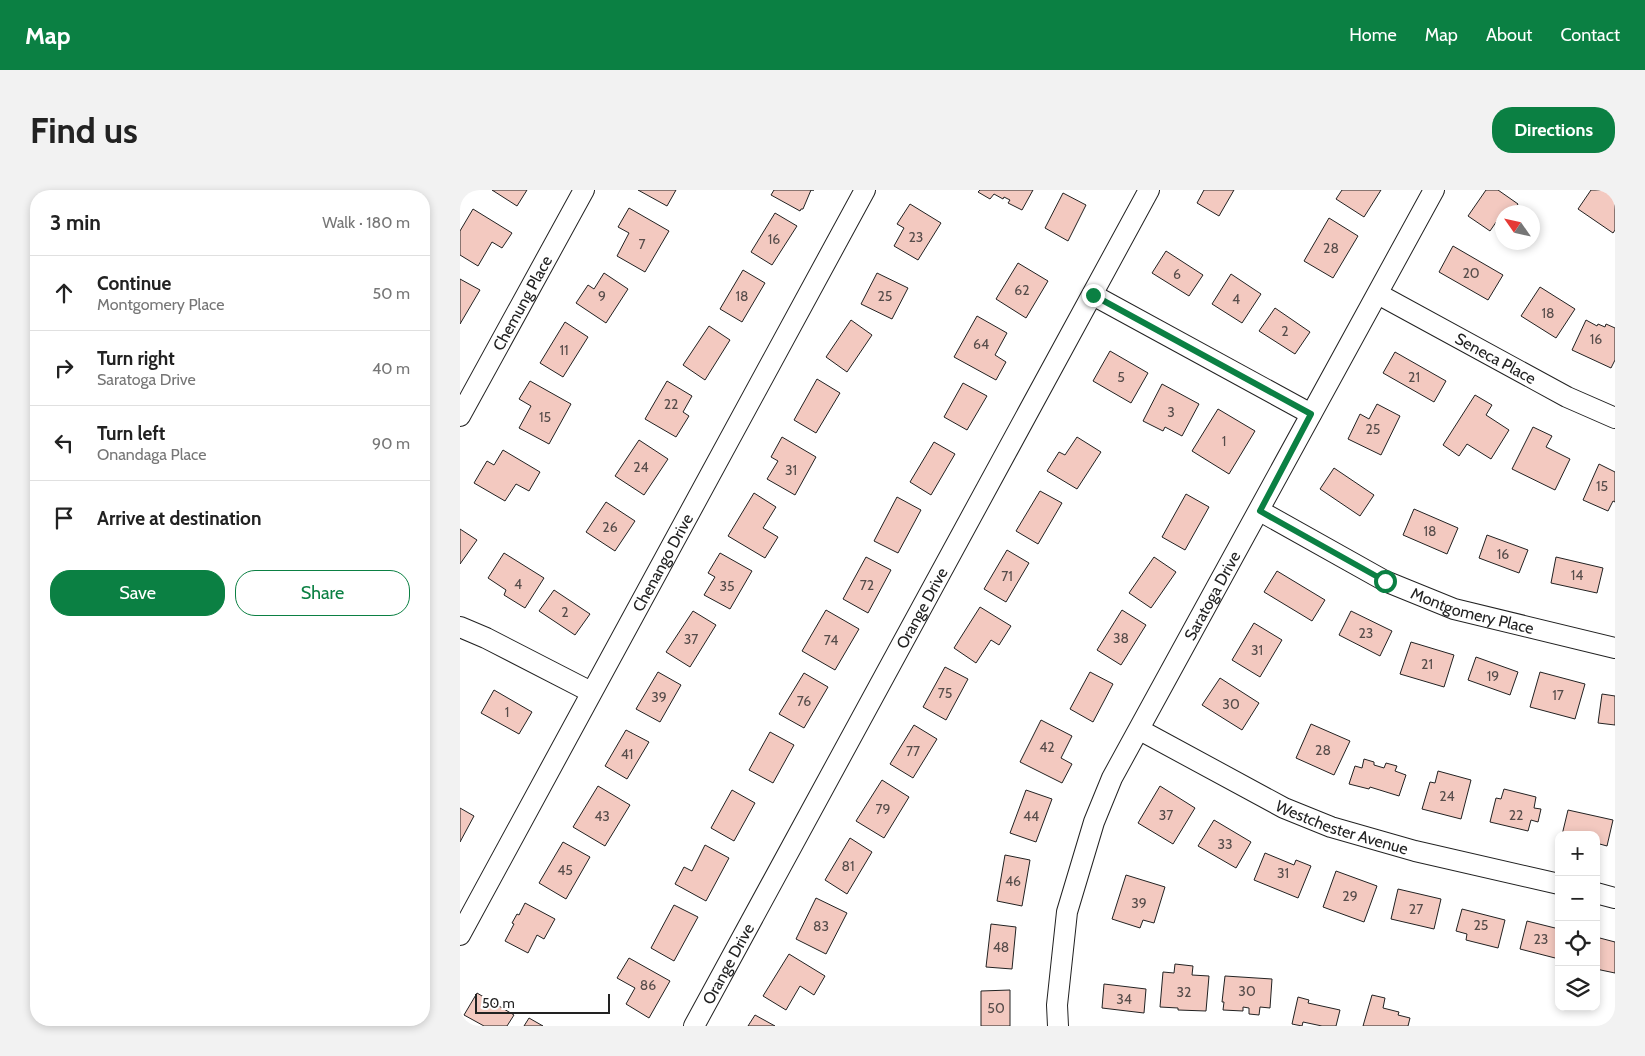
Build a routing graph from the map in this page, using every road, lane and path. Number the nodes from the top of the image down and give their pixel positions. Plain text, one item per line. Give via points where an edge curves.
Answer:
1 (584, 190) edge
2 (865, 190) edge
3 (1149, 190) edge
4 (1434, 190) edge
5 (1378, 294) junction
6 (1093, 295) junction
7 (1311, 414) junction
8 (460, 416) edge
9 (1615, 418) edge
10 (1260, 511) junction
11 (460, 627) edge
12 (1615, 648) edge
13 (591, 692) junction
14 (1140, 730) junction
15 (1555, 883) edge
16 (1600, 894) edge
17 (1615, 898) edge
18 (466, 908) edge
19 (460, 935) edge
20 (694, 1026) edge
21 (1058, 1026) edge

1 - 8 street, Chemung Place
2 - 13 street, Chenango Drive
3 - 6 street, Orange Drive
4 - 5 street, Saratoga Drive
5 - 7 street, Saratoga Drive
5 - 9 street, Seneca Place via 1567,396
6 - 7 street
6 - 20 street, Orange Drive
7 - 10 street, Saratoga Drive
10 - 12 street, Montgomery Place via 1385,581 1454,609
10 - 14 street, Saratoga Drive
11 - 13 street
13 - 18 street, Chenango Drive
14 - 15 street, Westchester Avenue via 1284,808 1331,827 1415,851
14 - 21 street, Saratoga Drive via 1112,778 1094,822 1068,912 1057,1004
16 - 17 street
18 - 19 street, Chenango Drive

